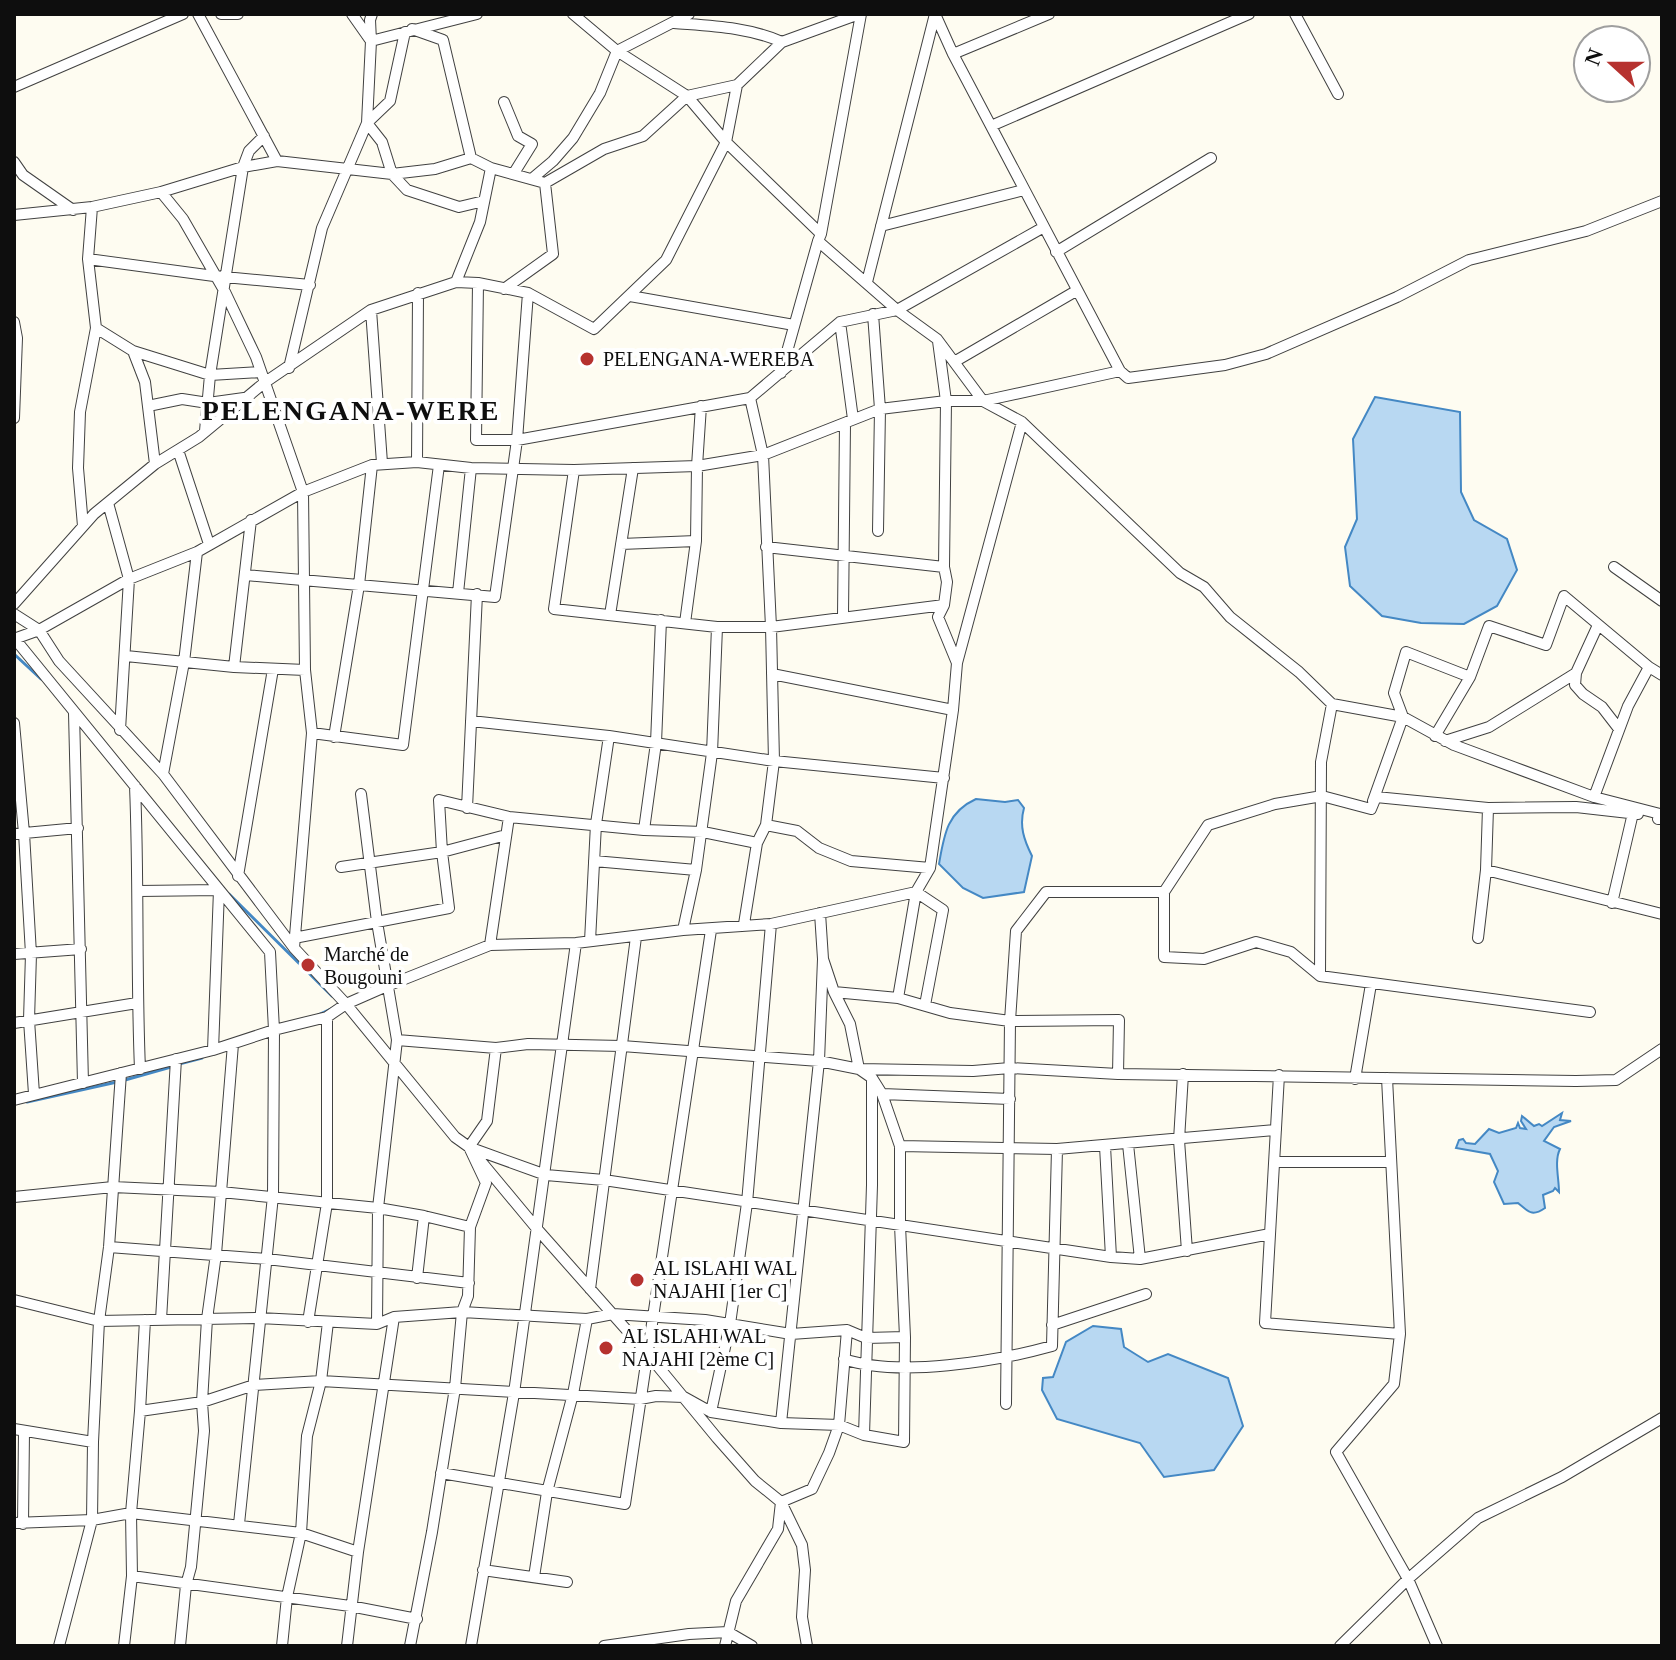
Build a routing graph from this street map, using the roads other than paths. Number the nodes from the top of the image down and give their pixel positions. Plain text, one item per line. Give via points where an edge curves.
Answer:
1 (183, 14) edge
2 (198, 14) edge
3 (221, 14) edge
4 (238, 14) edge
5 (352, 14) edge
6 (372, 14) edge
7 (477, 14) edge
8 (573, 14) edge
9 (689, 14) edge
10 (860, 14) edge
11 (935, 14) edge
12 (1049, 14) edge
13 (1249, 14) edge
14 (1295, 14) edge
15 (672, 23) junction
16 (408, 31) junction
17 (371, 41) junction
18 (782, 42) junction
19 (617, 51) junction
20 (953, 54) junction
21 (737, 85) junction
22 (14, 87) edge
23 (1338, 94) dead end
24 (687, 96) junction
25 (504, 102) dead end
26 (367, 123) junction
27 (991, 126) junction
28 (264, 136) junction
29 (726, 142) junction
30 (471, 158) junction
31 (1211, 158) dead end
32 (277, 161) junction
33 (14, 162) edge
34 (243, 167) junction
35 (347, 167) junction
36 (491, 168) junction
37 (514, 173) junction
38 (392, 174) junction
39 (534, 177) junction
40 (545, 183) junction
41 (1024, 190) junction
42 (161, 192) junction
43 (484, 201) junction
44 (1662, 201) edge
45 (92, 207) junction
46 (73, 210) junction
47 (14, 215) edge
48 (881, 226) junction
49 (1044, 227) junction
50 (820, 237) junction
51 (1056, 252) junction
52 (88, 259) junction
53 (214, 276) junction
54 (227, 277) junction
55 (456, 282) junction
56 (867, 282) junction
57 (478, 283) junction
58 (310, 285) junction
59 (504, 289) junction
60 (1076, 291) junction
61 (225, 292) junction
62 (418, 293) junction
63 (528, 293) junction
64 (630, 296) junction
65 (371, 310) junction
66 (897, 310) junction
67 (873, 314) junction
68 (14, 322) edge
69 (840, 322) junction
70 (794, 325) junction
71 (96, 328) junction
72 (937, 339) junction
73 (133, 351) junction
74 (954, 362) junction
75 (289, 368) junction
76 (1120, 371) junction
77 (780, 374) junction
78 (210, 375) junction
79 (262, 377) junction
80 (247, 398) junction
81 (750, 398) junction
82 (946, 401) junction
83 (983, 401) junction
84 (208, 403) junction
85 (148, 406) junction
86 (701, 406) junction
87 (880, 409) junction
88 (14, 418) edge
89 (849, 422) junction
90 (1022, 422) junction
91 (205, 431) junction
92 (517, 440) junction
93 (178, 450) junction
94 (763, 455) junction
95 (417, 462) junction
96 (155, 464) junction
97 (377, 464) junction
98 (439, 465) junction
99 (697, 466) junction
100 (471, 468) junction
101 (633, 468) junction
102 (511, 469) junction
103 (574, 470) junction
104 (303, 492) junction
105 (108, 503) junction
106 (251, 520) junction
107 (83, 526) junction
108 (878, 531) dead end
109 (696, 541) junction
110 (209, 544) junction
111 (621, 544) junction
112 (766, 547) junction
113 (197, 552) junction
114 (845, 557) junction
115 (944, 567) junction
116 (1614, 567) dead end
117 (246, 575) junction
118 (129, 579) junction
119 (306, 579) junction
120 (359, 585) junction
121 (423, 590) junction
122 (458, 593) junction
123 (477, 594) junction
124 (1662, 601) edge
125 (14, 604) edge
126 (944, 605) junction
127 (14, 614) edge
128 (610, 615) junction
129 (843, 616) junction
130 (661, 620) junction
131 (685, 623) junction
132 (1598, 625) junction
133 (717, 627) junction
134 (771, 627) junction
135 (39, 630) junction
136 (15, 639) edge
137 (126, 656) junction
138 (184, 662) junction
139 (957, 663) junction
140 (234, 667) junction
141 (1649, 667) junction
142 (273, 669) junction
143 (305, 670) junction
144 (1576, 673) junction
145 (772, 674) junction
146 (1662, 675) edge
147 (1470, 677) junction
148 (1332, 704) junction
149 (953, 710) junction
150 (74, 713) junction
151 (1403, 717) junction
152 (471, 721) junction
153 (14, 723) edge
154 (1619, 729) junction
155 (120, 730) junction
156 (312, 733) junction
157 (609, 736) junction
158 (334, 737) junction
159 (1440, 738) junction
160 (656, 743) junction
161 (712, 753) junction
162 (774, 761) junction
163 (163, 774) junction
164 (944, 778) junction
165 (135, 786) junction
166 (361, 794) dead end
167 (1322, 796) junction
168 (1594, 797) junction
169 (467, 808) junction
170 (1488, 808) junction
171 (1371, 809) junction
172 (1633, 813) junction
173 (509, 817) junction
174 (1661, 817) edge
175 (596, 824) junction
176 (766, 825) junction
177 (78, 828) junction
178 (644, 830) junction
179 (703, 832) junction
180 (19, 834) edge
181 (506, 835) junction
182 (757, 843) junction
183 (442, 852) junction
184 (594, 861) junction
185 (368, 862) junction
186 (341, 867) dead end
187 (930, 868) junction
188 (696, 870) junction
189 (1486, 870) junction
190 (238, 876) junction
191 (219, 890) junction
192 (139, 891) junction
193 (916, 892) junction
194 (1164, 892) junction
195 (1612, 903) junction
196 (820, 913) junction
197 (1662, 914) edge
198 (377, 922) junction
199 (744, 924) junction
200 (771, 924) junction
201 (683, 930) junction
202 (711, 930) junction
203 (636, 937) junction
204 (1478, 938) dead end
205 (590, 941) junction
206 (294, 943) junction
207 (576, 943) junction
208 (490, 945) junction
209 (81, 949) junction
210 (14, 954) edge
211 (31, 954) junction
212 (823, 959) junction
213 (1320, 976) junction
214 (1371, 984) junction
215 (387, 986) junction
216 (834, 992) junction
217 (898, 998) junction
218 (137, 1003) junction
219 (346, 1004) junction
220 (925, 1005) junction
221 (83, 1012) junction
222 (1590, 1012) dead end
223 (327, 1017) junction
224 (29, 1020) junction
225 (1010, 1021) junction
226 (14, 1023) edge
227 (274, 1030) junction
228 (397, 1040) junction
229 (563, 1043) junction
230 (233, 1044) junction
231 (622, 1046) junction
232 (496, 1048) junction
233 (1662, 1049) edge
234 (213, 1050) junction
235 (693, 1052) junction
236 (759, 1058) junction
237 (176, 1059) junction
238 (819, 1061) junction
239 (395, 1063) junction
240 (1010, 1068) junction
241 (140, 1069) junction
242 (859, 1069) junction
243 (121, 1073) junction
244 (1118, 1074) junction
245 (1183, 1074) junction
246 (1279, 1075) junction
247 (872, 1078) junction
248 (1387, 1078) junction
249 (1355, 1079) junction
250 (83, 1083) junction
251 (34, 1094) junction
252 (882, 1094) junction
253 (1010, 1099) junction
254 (14, 1100) edge
255 (1276, 1130) junction
256 (1179, 1140) junction
257 (1128, 1144) junction
258 (900, 1146) junction
259 (1105, 1146) junction
260 (469, 1147) junction
261 (1008, 1147) junction
262 (1057, 1149) junction
263 (1274, 1162) junction
264 (1391, 1162) junction
265 (546, 1175) junction
266 (604, 1180) junction
267 (113, 1187) junction
268 (169, 1189) junction
269 (221, 1192) junction
270 (672, 1193) junction
271 (273, 1196) junction
272 (14, 1197) edge
273 (327, 1203) junction
274 (747, 1203) junction
275 (378, 1208) junction
276 (803, 1212) junction
277 (424, 1216) junction
278 (870, 1222) junction
279 (900, 1225) junction
280 (470, 1227) junction
281 (538, 1230) junction
282 (1270, 1234) junction
283 (1007, 1242) junction
284 (109, 1247) junction
285 (1054, 1248) junction
286 (165, 1251) junction
287 (1187, 1251) junction
288 (216, 1254) junction
289 (1111, 1257) junction
290 (267, 1259) junction
291 (1140, 1259) junction
292 (315, 1264) junction
293 (378, 1274) junction
294 (417, 1278) junction
295 (469, 1283) junction
296 (590, 1289) junction
297 (1146, 1294) dead end
298 (14, 1300) edge
299 (462, 1312) junction
300 (613, 1314) junction
301 (526, 1315) junction
302 (394, 1317) junction
303 (653, 1317) junction
304 (259, 1318) junction
305 (207, 1319) junction
306 (587, 1319) junction
307 (145, 1320) junction
308 (161, 1320) junction
309 (99, 1321) junction
310 (308, 1322) junction
311 (328, 1322) junction
312 (377, 1324) junction
313 (730, 1324) junction
314 (1052, 1325) junction
315 (847, 1330) junction
316 (791, 1334) junction
317 (1400, 1334) junction
318 (905, 1337) junction
319 (866, 1338) junction
320 (647, 1353) junction
321 (1007, 1358) junction
322 (844, 1359) junction
323 (864, 1366) junction
324 (905, 1368) junction
325 (321, 1381) junction
326 (254, 1385) junction
327 (382, 1386) junction
328 (455, 1388) junction
329 (514, 1393) junction
330 (573, 1394) junction
331 (684, 1397) junction
332 (640, 1399) junction
333 (202, 1402) junction
334 (1006, 1404) dead end
335 (140, 1411) junction
336 (711, 1412) junction
337 (1662, 1418) edge
338 (781, 1423) junction
339 (839, 1425) junction
340 (19, 1430) edge
341 (864, 1435) junction
342 (93, 1442) junction
343 (441, 1473) junction
344 (500, 1484) junction
345 (547, 1492) junction
346 (781, 1502) junction
347 (131, 1513) junction
348 (92, 1520) junction
349 (194, 1520) junction
350 (19, 1523) edge
351 (239, 1524) junction
352 (301, 1533) junction
353 (358, 1552) junction
354 (483, 1570) junction
355 (132, 1576) junction
356 (534, 1577) junction
357 (1408, 1579) junction
358 (567, 1582) dead end
359 (186, 1585) junction
360 (287, 1597) junction
361 (350, 1606) junction
362 (417, 1619) junction
363 (728, 1632) junction
364 (59, 1646) edge
365 (124, 1646) edge
366 (180, 1646) edge
367 (282, 1646) edge
368 (347, 1646) edge
369 (410, 1646) edge
370 (471, 1646) edge
371 (604, 1646) edge
372 (725, 1646) edge
373 (752, 1646) edge
374 (807, 1646) edge
375 (1340, 1646) edge
376 (1437, 1646) edge

1 - 22 street
2 - 28 street
3 - 4 street
5 - 17 street
6 - 17 street
7 - 16 street
8 - 19 street
9 - 15 street
10 - 18 street
10 - 50 street
11 - 20 street
11 - 48 street
12 - 20 street
13 - 27 street
14 - 23 street
15 - 18 street via 731,28
15 - 19 street
16 - 17 street
16 - 26 street via 390,101
16 - 30 street via 443,40
17 - 26 street
18 - 21 street
19 - 24 street
19 - 39 street via 573,138
20 - 27 street
21 - 24 street
21 - 29 street
24 - 29 street
24 - 40 street via 643,136 604,149
25 - 37 street via 518,136 532,144
26 - 35 street
26 - 38 street via 382,142
27 - 41 street
28 - 32 street
28 - 34 street via 249,151
29 - 50 street
29 - 64 street via 666,260
30 - 36 street
30 - 38 street
31 - 51 street
32 - 34 street
32 - 35 street
33 - 46 street via 23,175
34 - 42 street
34 - 54 street
35 - 38 street
35 - 58 street via 322,228
36 - 37 street
36 - 43 street
37 - 39 street
38 - 43 street via 407,190 432,200 459,207
39 - 40 street
40 - 59 street via 553,254
41 - 48 street
41 - 49 street
42 - 45 street
42 - 53 street via 183,219
43 - 55 street
44 - 76 street via 1586,231 1469,260 1266,354 1184,372 1128,378
45 - 46 street
45 - 52 street
46 - 47 street
48 - 56 street
49 - 51 street
49 - 66 street
50 - 56 street
50 - 70 street
51 - 60 street
52 - 53 street
52 - 71 street
53 - 54 street
53 - 61 street
54 - 58 street
54 - 61 street
55 - 57 street
55 - 62 street
56 - 66 street
57 - 59 street
57 - 92 street via 476,440
58 - 75 street
59 - 63 street
60 - 74 street
60 - 76 street
61 - 78 street
61 - 79 street
62 - 65 street
62 - 95 street
63 - 64 street via 594,329
63 - 92 street
64 - 70 street
65 - 75 street
65 - 97 street
66 - 67 street
66 - 72 street
67 - 69 street
67 - 87 street
68 - 88 street
69 - 77 street
69 - 89 street
70 - 77 street
71 - 73 street
71 - 107 street via 80,412
72 - 74 street
72 - 82 street
73 - 78 street
73 - 85 street
74 - 83 street
75 - 79 street
76 - 83 street
77 - 81 street
78 - 79 street
78 - 84 street
79 - 80 street
79 - 104 street
80 - 84 street
80 - 91 street
81 - 86 street
81 - 94 street
82 - 83 street
82 - 87 street
82 - 115 street
83 - 90 street
84 - 85 street via 182,399
84 - 91 street
85 - 96 street
86 - 92 street
86 - 99 street
87 - 89 street
87 - 108 street
89 - 94 street
89 - 114 street
90 - 139 street
90 - 148 street via 1180,573 1204,587 1230,617
91 - 93 street
92 - 102 street
93 - 96 street
93 - 110 street
94 - 99 street
94 - 112 street
95 - 97 street
95 - 98 street
96 - 105 street
97 - 104 street
97 - 120 street
98 - 100 street
98 - 121 street
99 - 101 street
99 - 109 street
100 - 102 street
100 - 122 street
101 - 103 street
101 - 111 street
102 - 103 street
102 - 123 street via 495,597
103 - 128 street via 554,609
104 - 106 street
104 - 119 street
105 - 107 street
105 - 118 street
106 - 110 street
106 - 117 street
107 - 125 street
109 - 111 street
109 - 131 street
110 - 113 street
111 - 128 street
112 - 114 street
112 - 134 street
113 - 118 street
113 - 138 street
114 - 115 street
114 - 129 street
115 - 126 street
116 - 124 street
117 - 119 street
117 - 140 street
118 - 135 street
118 - 137 street
119 - 120 street
119 - 143 street
120 - 121 street
120 - 158 street
121 - 122 street
121 - 158 street via 403,745
122 - 123 street
123 - 152 street
126 - 129 street
126 - 139 street via 938,617
127 - 135 street
128 - 130 street
129 - 134 street
130 - 131 street
130 - 160 street
131 - 133 street
132 - 141 street
132 - 144 street
132 - 147 street via 1564,596 1546,645 1489,626
133 - 134 street
133 - 161 street
134 - 145 street
135 - 136 street
135 - 155 street
136 - 150 street
137 - 138 street
137 - 155 street
138 - 140 street
138 - 163 street
139 - 149 street
140 - 142 street
141 - 146 street
141 - 154 street
142 - 143 street
142 - 190 street
143 - 156 street
144 - 154 street via 1575,685
144 - 159 street via 1489,727
145 - 149 street
145 - 162 street
147 - 151 street via 1406,652 1394,693
147 - 159 street
148 - 151 street
148 - 167 street via 1321,762
149 - 164 street
150 - 165 street
150 - 177 street
151 - 159 street
151 - 171 street
152 - 157 street
152 - 169 street
153 - 180 street
154 - 168 street
155 - 163 street
156 - 158 street
156 - 206 street
157 - 160 street
157 - 175 street
159 - 168 street
160 - 161 street
160 - 178 street
161 - 162 street
161 - 179 street
162 - 164 street
162 - 176 street
163 - 190 street
164 - 187 street
165 - 191 street
165 - 192 street
166 - 185 street
167 - 171 street
167 - 194 street via 1208,825
167 - 213 street
168 - 174 street
169 - 173 street
169 - 183 street via 439,800
170 - 171 street via 1376,797
170 - 172 street via 1576,807
170 - 189 street
172 - 174 street
172 - 195 street
173 - 175 street
173 - 181 street
175 - 178 street
175 - 184 street
176 - 182 street
176 - 187 street via 797,831 819,848 851,861
177 - 180 street
177 - 209 street
178 - 179 street
179 - 182 street
179 - 188 street
180 - 211 street
181 - 183 street
181 - 208 street
182 - 199 street
183 - 185 street
183 - 198 street via 449,908
184 - 188 street
184 - 205 street
185 - 186 street
185 - 198 street
187 - 193 street
188 - 201 street
189 - 195 street
189 - 204 street
190 - 206 street
191 - 192 street
191 - 227 street via 270,952
191 - 234 street
192 - 218 street
193 - 196 street
193 - 217 street
193 - 220 street via 943,910
194 - 213 street via 1164,957 1204,959 1256,942 1291,952
194 - 225 street via 1046,892 1016,931
195 - 197 street
196 - 200 street
196 - 212 street
198 - 206 street
198 - 215 street
199 - 200 street
199 - 202 street
200 - 236 street
201 - 202 street
201 - 203 street
202 - 235 street
203 - 205 street
203 - 231 street
205 - 207 street
206 - 219 street
207 - 208 street
207 - 229 street
208 - 215 street
209 - 211 street
209 - 221 street
210 - 211 street
211 - 224 street
212 - 216 street
212 - 238 street
213 - 214 street
214 - 222 street
214 - 249 street
215 - 219 street
215 - 228 street
216 - 217 street
216 - 242 street via 850,1024
217 - 220 street
218 - 221 street
218 - 241 street
219 - 223 street
219 - 239 street
220 - 225 street
221 - 224 street
221 - 250 street
223 - 227 street
223 - 273 street
224 - 226 street
224 - 251 street
225 - 240 street
225 - 244 street via 1119,1020
227 - 230 street
227 - 271 street
228 - 232 street
228 - 239 street
229 - 231 street
229 - 232 street
229 - 265 street
230 - 234 street
230 - 269 street
231 - 235 street
231 - 266 street
232 - 260 street via 487,1121
233 - 248 street via 1616,1080
234 - 237 street
235 - 236 street
235 - 270 street
236 - 238 street
236 - 274 street
237 - 241 street
237 - 268 street
238 - 242 street
238 - 276 street
239 - 260 street
239 - 275 street
240 - 242 street
240 - 244 street
240 - 253 street
241 - 243 street
242 - 247 street
243 - 250 street
243 - 267 street
244 - 245 street
245 - 246 street
245 - 256 street
246 - 249 street
246 - 255 street
247 - 252 street
247 - 278 street
248 - 249 street
248 - 264 street
250 - 251 street
251 - 254 street
252 - 253 street
252 - 258 street
253 - 261 street
255 - 256 street
255 - 263 street
256 - 257 street
256 - 287 street
257 - 259 street
257 - 291 street
258 - 261 street
258 - 279 street
259 - 262 street
259 - 289 street
260 - 265 street
260 - 280 street via 486,1183
260 - 281 street
261 - 262 street
261 - 283 street
262 - 285 street
263 - 264 street
263 - 282 street
264 - 317 street
265 - 266 street
265 - 281 street
266 - 270 street
266 - 296 street
267 - 268 street
267 - 272 street
267 - 284 street
268 - 269 street
268 - 286 street
269 - 271 street
269 - 288 street
270 - 274 street
270 - 303 street
271 - 273 street
271 - 290 street
273 - 275 street
273 - 292 street
274 - 276 street
274 - 313 street
275 - 277 street
275 - 293 street
276 - 278 street
276 - 316 street
277 - 280 street
277 - 294 street
278 - 279 street
278 - 319 street
279 - 283 street
279 - 318 street
280 - 295 street
281 - 296 street
281 - 301 street
282 - 287 street
282 - 317 street via 1265,1323
283 - 285 street
283 - 321 street
284 - 286 street
284 - 309 street
285 - 289 street
285 - 314 street
286 - 288 street
286 - 308 street
287 - 291 street
288 - 290 street
288 - 305 street
289 - 291 street
290 - 292 street
290 - 304 street
292 - 293 street
292 - 310 street
293 - 294 street
293 - 312 street
294 - 295 street
295 - 299 street
296 - 300 street
297 - 314 street
298 - 309 street
299 - 301 street
299 - 302 street
299 - 328 street
300 - 303 street
300 - 306 street
300 - 320 street
301 - 306 street
301 - 329 street
302 - 312 street
302 - 327 street
303 - 313 street
303 - 320 street
304 - 305 street
304 - 310 street
304 - 326 street
305 - 308 street
305 - 333 street
306 - 330 street
307 - 308 street
307 - 309 street
307 - 335 street
309 - 342 street
310 - 311 street
311 - 312 street
311 - 325 street
313 - 316 street
313 - 336 street
314 - 321 street via 1052,1346
315 - 316 street
315 - 319 street
315 - 322 street
316 - 338 street
317 - 357 street via 1394,1384 1336,1452
318 - 319 street
318 - 324 street
319 - 323 street
320 - 331 street
320 - 332 street
321 - 324 street
321 - 334 street
322 - 323 street
322 - 339 street
323 - 324 street
323 - 341 street
324 - 341 street via 904,1442
325 - 326 street
325 - 327 street
325 - 352 street via 307,1436
326 - 333 street
326 - 351 street
327 - 328 street
327 - 353 street
328 - 329 street
328 - 343 street
329 - 330 street
329 - 344 street
330 - 332 street
330 - 345 street
331 - 332 street
331 - 336 street
331 - 346 street via 755,1481
332 - 345 street via 625,1504
333 - 335 street
333 - 349 street
335 - 347 street
336 - 338 street
337 - 357 street via 1562,1477 1478,1518
338 - 339 street
339 - 341 street
339 - 346 street via 812,1489
340 - 342 street
340 - 350 street
342 - 348 street
343 - 344 street
343 - 362 street
344 - 345 street
344 - 354 street
345 - 356 street
346 - 363 street via 778,1529 736,1601
346 - 374 street via 802,1545
347 - 348 street
347 - 349 street
347 - 355 street
348 - 350 street
348 - 364 street
349 - 351 street
349 - 359 street
351 - 352 street
352 - 353 street
352 - 360 street
353 - 361 street
354 - 356 street
354 - 370 street
355 - 359 street
355 - 365 street
356 - 358 street
357 - 375 street
357 - 376 street
359 - 360 street
359 - 366 street
360 - 361 street
360 - 367 street
361 - 362 street
361 - 368 street
362 - 369 street
363 - 371 street
363 - 372 street
363 - 373 street

